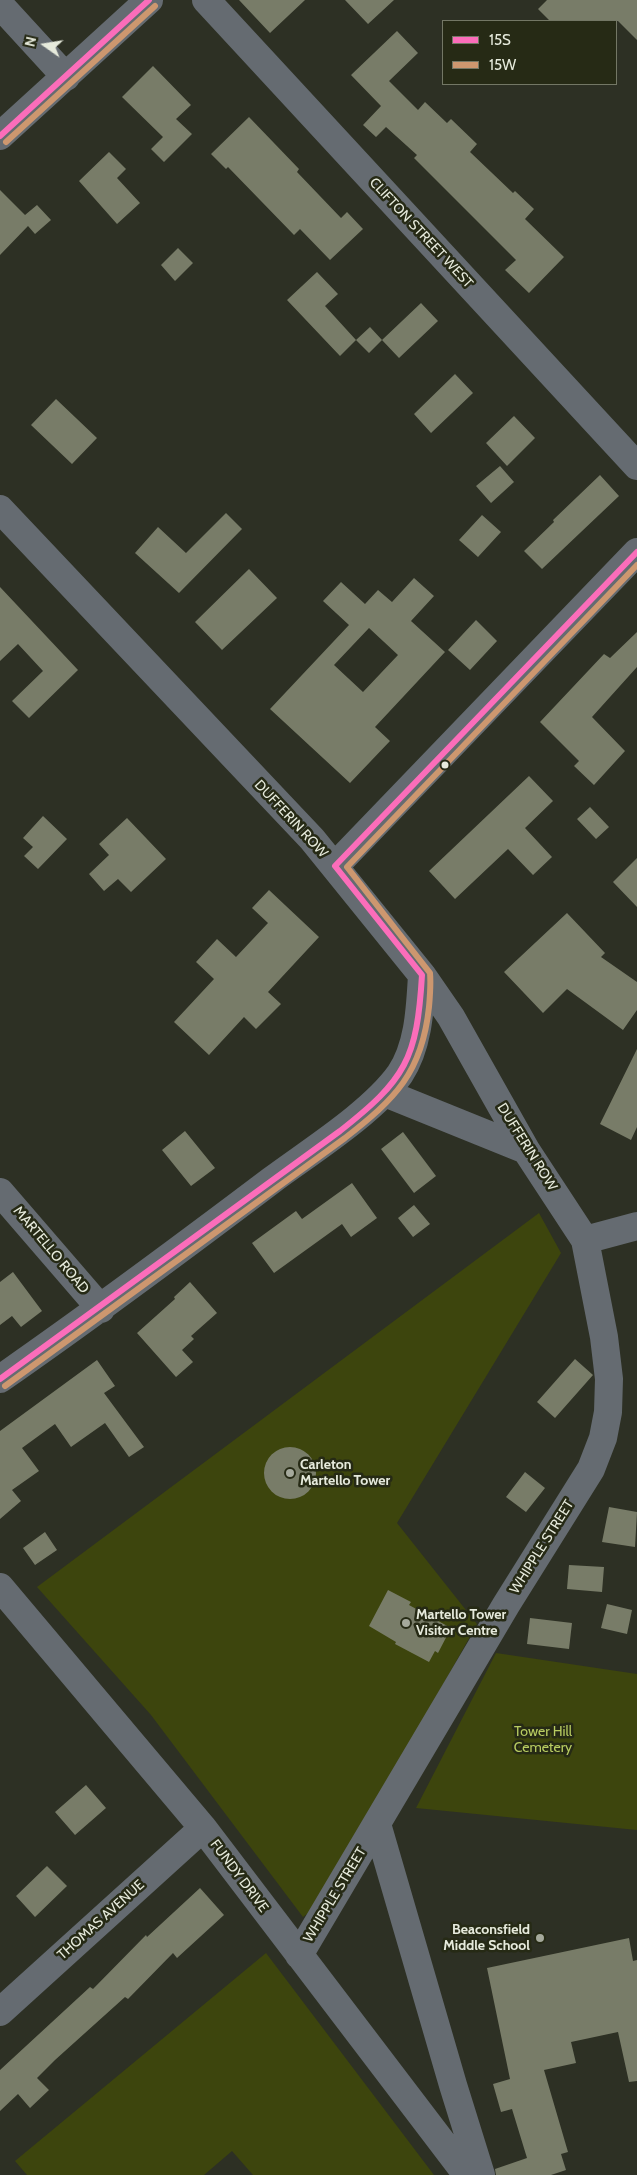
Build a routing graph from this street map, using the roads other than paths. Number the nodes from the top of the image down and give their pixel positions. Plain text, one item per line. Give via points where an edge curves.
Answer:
1 (149, 0) edge
2 (206, 0) edge
3 (0, 5) edge
4 (66, 77) junction
5 (0, 136) edge
6 (637, 466) edge
7 (0, 509) edge
8 (637, 552) edge
9 (335, 866) junction
10 (422, 975) junction
11 (385, 1093) junction
12 (526, 1150) junction
13 (0, 1192) edge
14 (637, 1226) edge
15 (585, 1240) junction
16 (101, 1309) junction
17 (0, 1379) edge
18 (0, 1587) edge
19 (377, 1824) junction
20 (203, 1828) junction
21 (299, 1955) junction
22 (0, 2012) edge
23 (467, 2175) edge
24 (481, 2175) edge

1 - 4 street
2 - 6 street, CLIFTON STREET WEST
3 - 4 street
4 - 5 street
7 - 9 street, DUFFERIN ROW
8 - 9 street
9 - 10 street, DUFFERIN ROW
10 - 11 street via 419,1023 411,1050 401,1072
10 - 12 street, DUFFERIN ROW via 451,1017
11 - 12 street
11 - 16 street
12 - 15 street, DUFFERIN ROW
13 - 16 street, MARTELLO ROAD
14 - 15 street
15 - 19 street, WHIPPLE STREET via 609,1379 604,1438 591,1469 506,1605
16 - 17 street
18 - 20 street, FUNDY DRIVE
19 - 21 street, WHIPPLE STREET
19 - 24 street
20 - 21 street, FUNDY DRIVE
20 - 22 street, THOMAS AVENUE
21 - 23 street, FUNDY DRIVE

